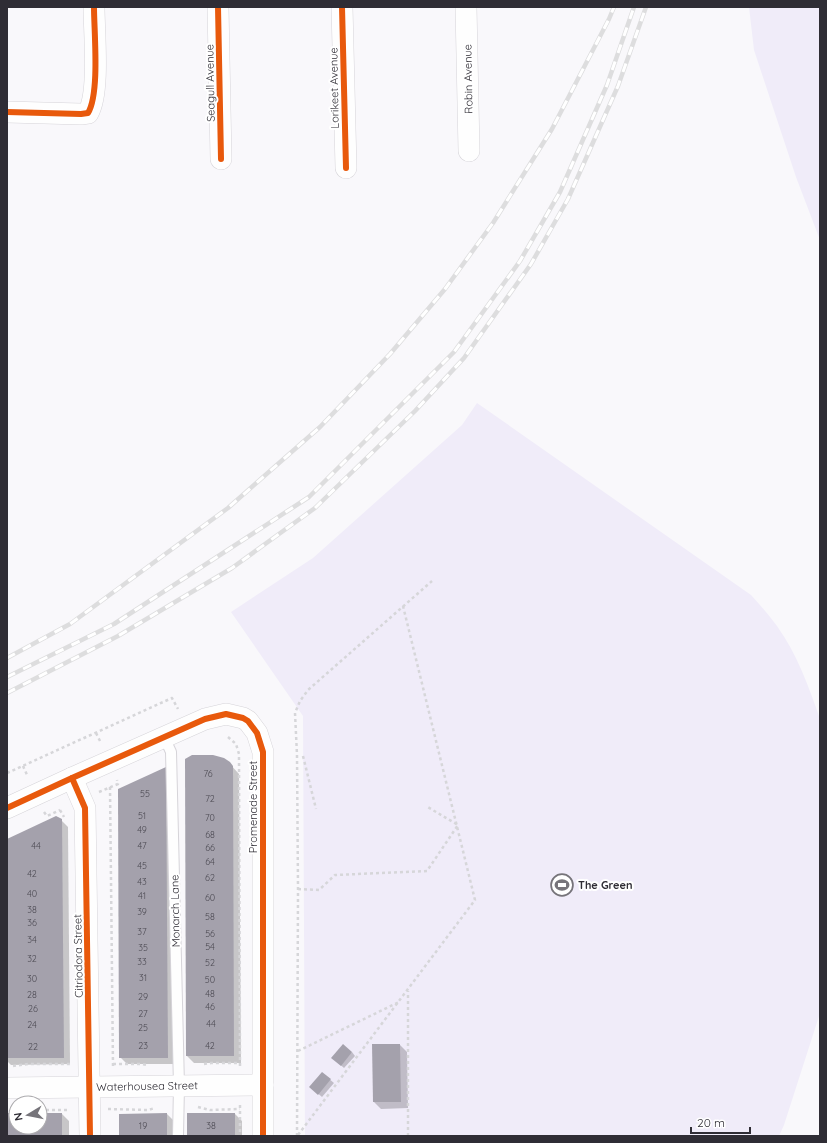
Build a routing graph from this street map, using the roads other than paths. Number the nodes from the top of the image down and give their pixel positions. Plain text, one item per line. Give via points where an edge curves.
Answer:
1 (94, 7) edge
2 (218, 7) edge
3 (342, 7) edge
4 (466, 7) edge
5 (7, 112) edge
6 (469, 151) dead end
7 (221, 159) dead end
8 (346, 168) dead end
9 (164, 737) junction
10 (72, 778) junction
11 (7, 808) edge
12 (263, 1085) junction
13 (179, 1086) junction
14 (90, 1087) junction
15 (7, 1088) edge
16 (90, 1136) edge
17 (178, 1136) edge
18 (263, 1136) edge

1 - 5 street via 94,93 88,113
2 - 7 street, Seagull Avenue
3 - 8 street, Lorikeet Avenue
4 - 6 street, Robin Avenue
9 - 10 street, Promenade Street
9 - 12 street, Promenade Street via 205,719 226,714 248,721 257,733 263,752
9 - 13 lane, Monarch Lane via 171,752
10 - 11 street, Promenade Street
10 - 14 street, Citriodora Street via 85,808
12 - 13 street, Waterhousea Street
12 - 18 street, Promenade Street
13 - 14 street, Waterhousea Street
13 - 17 lane, Monarch Lane
14 - 15 street, Waterhousea Street
14 - 16 street, Citriodora Street

